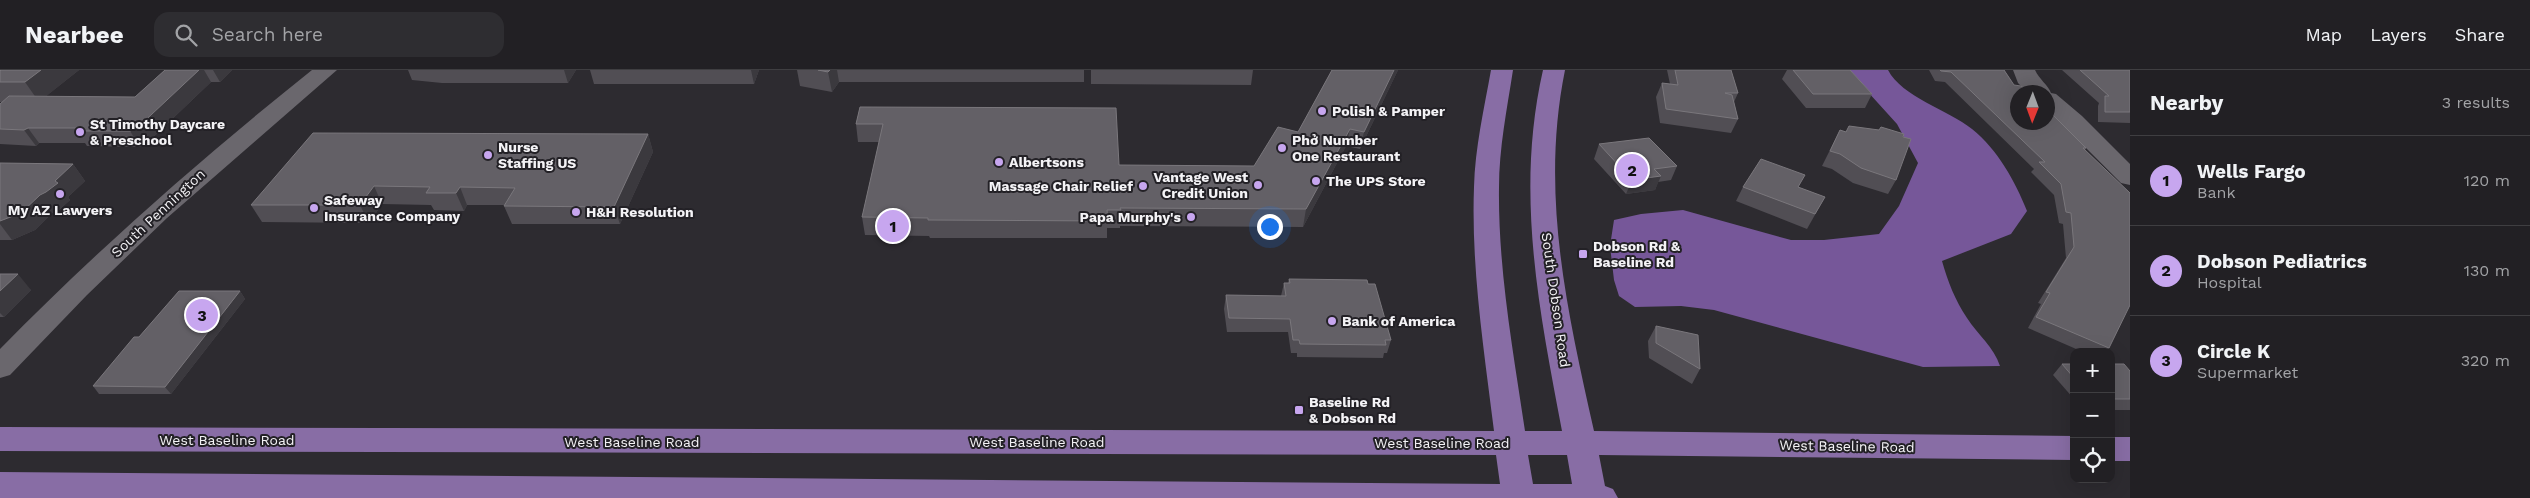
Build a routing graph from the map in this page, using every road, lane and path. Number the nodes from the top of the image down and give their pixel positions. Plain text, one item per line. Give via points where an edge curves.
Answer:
1 (326, 70) edge
2 (1502, 70) edge
3 (1554, 70) edge
4 (2024, 70) edge
5 (2032, 85) edge
6 (2055, 106) edge
7 (2106, 153) junction
8 (2130, 154) edge
9 (2130, 178) edge
10 (0, 366) edge
11 (0, 439) edge
12 (1512, 443) junction
13 (1580, 443) junction
14 (2070, 448) edge
15 (2115, 449) edge
16 (2130, 449) edge
17 (0, 485) edge
18 (1518, 497) edge
19 (1591, 498) edge
20 (1601, 498) edge

1 - 10 street, South Pennington via 235,143 146,223
2 - 12 main road via 1486,187 1490,283
3 - 13 main road, South Dobson Road via 1544,127 1544,219 1550,278
4 - 5 street
6 - 7 street
7 - 8 street
7 - 9 street
11 - 12 main road, West Baseline Road
12 - 13 main road, West Baseline Road
12 - 18 main road
13 - 14 main road, West Baseline Road
13 - 19 main road, South Dobson Road
15 - 16 main road
17 - 18 main road
18 - 19 main road
19 - 20 main road

